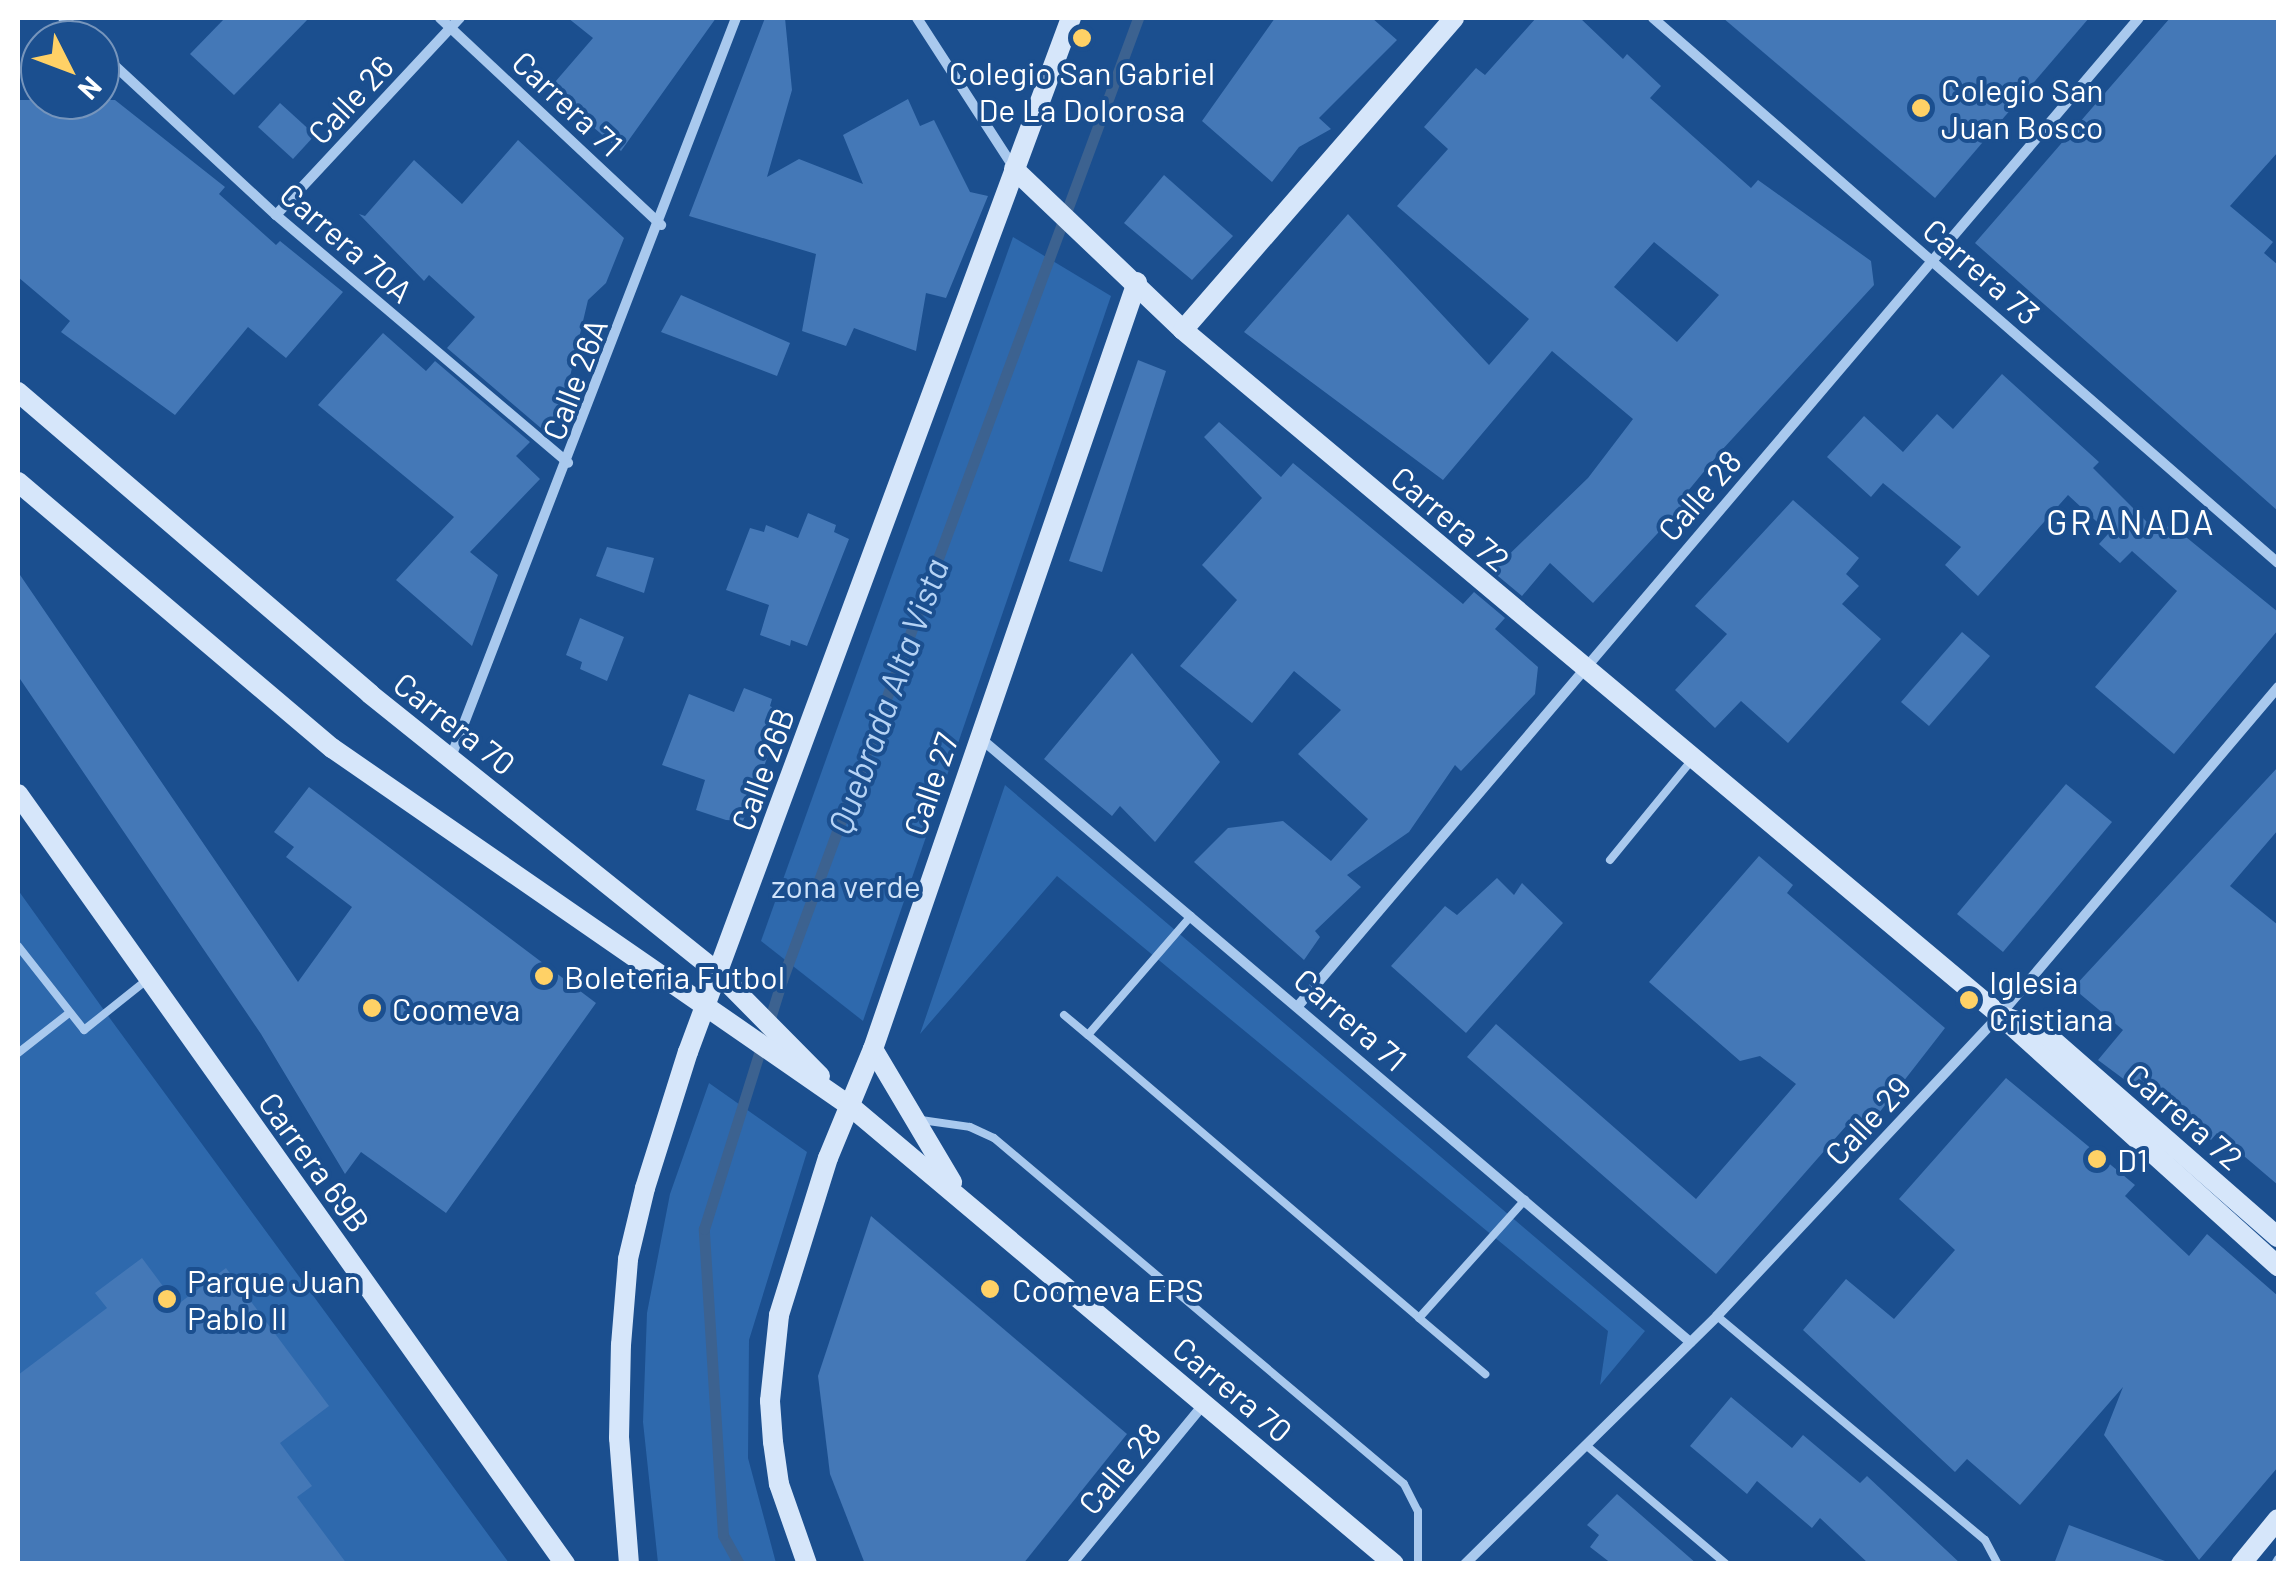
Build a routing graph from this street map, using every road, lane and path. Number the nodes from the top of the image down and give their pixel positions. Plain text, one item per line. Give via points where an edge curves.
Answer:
1 (440, 18) edge
2 (460, 18) edge
3 (736, 18) edge
4 (916, 18) edge
5 (1071, 18) edge
6 (1454, 18) edge
7 (1652, 18) edge
8 (2139, 18) edge
9 (451, 27) junction
10 (120, 71) edge
11 (1014, 168) junction
12 (276, 215) junction
13 (661, 225) junction
14 (1932, 260) junction
15 (1137, 282) junction
16 (1183, 330) junction
17 (18, 392) edge
18 (568, 463) junction
19 (18, 482) edge
20 (2278, 563) edge
21 (1582, 670) junction
22 (2278, 687) edge
23 (978, 736) junction
24 (451, 757) junction
25 (1690, 761) junction
26 (18, 794) edge
27 (1610, 860) dead end
28 (1191, 916) junction
29 (18, 946) edge
30 (718, 973) junction
31 (148, 979) junction
32 (1298, 1006) junction
33 (704, 1009) junction
34 (68, 1014) junction
35 (2000, 1014) junction
36 (1064, 1015) dead end
37 (1088, 1034) junction
38 (873, 1048) junction
39 (785, 1052) junction
40 (18, 1053) edge
41 (850, 1106) junction
42 (912, 1118) junction
43 (1524, 1200) junction
44 (964, 1201) junction
45 (2245, 1208) junction
46 (2231, 1225) junction
47 (2278, 1237) edge
48 (2278, 1266) edge
49 (1717, 1316) junction
50 (1419, 1318) junction
51 (1690, 1342) junction
52 (1484, 1374) dead end
53 (1204, 1404) junction
54 (1587, 1446) junction
55 (2278, 1519) edge
56 (565, 1564) edge
57 (629, 1564) edge
58 (807, 1564) edge
59 (1072, 1564) edge
60 (1394, 1564) edge
61 (1418, 1564) edge
62 (1465, 1564) edge
63 (1726, 1564) edge
64 (1998, 1564) edge
65 (2241, 1564) edge

1 - 9 street, Carrera 71
2 - 9 street, Calle 26
3 - 13 street, Calle 26A
4 - 11 street, Carrera 72
5 - 11 street, Calle 26B
6 - 16 street
7 - 14 street, Carrera 73
8 - 14 street, Calle 28
9 - 12 street, Calle 26
9 - 13 street, Carrera 71
10 - 12 street, Carrera 70A
11 - 15 street, Carrera 72
11 - 30 street, Calle 26B
12 - 18 street, Carrera 70A
13 - 18 street, Calle 26A
14 - 20 street, Carrera 73
14 - 21 street, Calle 28
15 - 16 street, Carrera 72
15 - 23 street, Calle 27
16 - 21 street, Carrera 72
17 - 24 street, Carrera 70
18 - 24 street, Calle 26A
19 - 33 street, Carrera 70 via 332,748
21 - 25 street, Carrera 72
21 - 32 street, Calle 28
22 - 35 street, Calle 29
23 - 28 street, Carrera 71
23 - 38 street, Calle 27
24 - 30 street, Carrera 70
25 - 27 lane
25 - 35 street, Carrera 72
26 - 31 street, Carrera 69B
28 - 32 street, Carrera 71
28 - 37 lane
29 - 34 lane
30 - 33 street, Calle 26B
30 - 39 street, Carrera 70
31 - 34 lane via 84,1030
31 - 56 street, Carrera 69B
32 - 43 street, Carrera 71
33 - 39 street, Carrera 70
33 - 57 street, Calle 26B via 628,1259 619,1438
34 - 40 lane
35 - 45 street, Carrera 72 via 2040,1030
35 - 46 street, Carrera 72
35 - 49 street, Calle 29
36 - 37 lane
37 - 50 lane
38 - 41 street, Calle 27
38 - 42 street
39 - 41 street, Carrera 70
41 - 44 street, Carrera 70
41 - 58 street, Calle 27 via 779,1315 770,1400 779,1484
42 - 44 street
42 - 61 lane via 970,1126 994,1138 1404,1484 1418,1512
43 - 50 lane
43 - 51 street, Carrera 71
44 - 53 street, Carrera 70
45 - 46 street
45 - 47 street, Carrera 72
46 - 48 street, Carrera 72
49 - 51 street, Calle 29
49 - 64 lane via 1985,1540
50 - 52 lane
51 - 54 street, Calle 29
53 - 59 street, Calle 28
53 - 60 street, Carrera 70
54 - 62 street, Calle 29
54 - 63 lane
55 - 65 street

